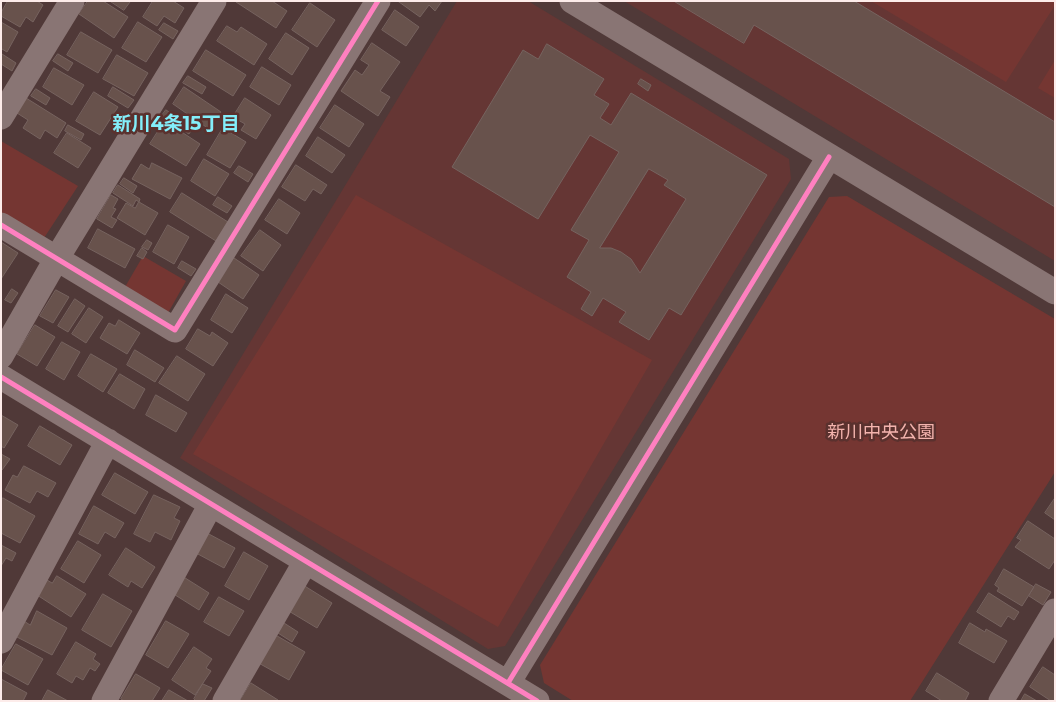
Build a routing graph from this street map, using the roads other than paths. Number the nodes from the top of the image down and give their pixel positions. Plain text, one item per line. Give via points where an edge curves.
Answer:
1 (72, 1) edge
2 (214, 1) edge
3 (378, 1) edge
4 (572, 1) edge
5 (1, 117) edge
6 (829, 157) junction
7 (1, 225) edge
8 (56, 258) junction
9 (1055, 292) edge
10 (1, 356) edge
11 (1, 377) edge
12 (108, 441) junction
13 (211, 504) junction
14 (306, 561) junction
15 (1055, 611) edge
16 (1, 642) edge
17 (1046, 643) edge
18 (508, 683) junction
19 (104, 701) edge
20 (225, 701) edge
21 (537, 701) edge
22 (1001, 701) edge

1 - 5 street
2 - 8 street
3 - 8 street via 176,330
4 - 6 street
6 - 9 street
6 - 18 street
7 - 8 street
8 - 10 street
11 - 12 street
12 - 13 street
12 - 16 street
13 - 14 street
13 - 19 street
14 - 18 street
14 - 20 street
15 - 17 street
17 - 22 street
18 - 21 street

